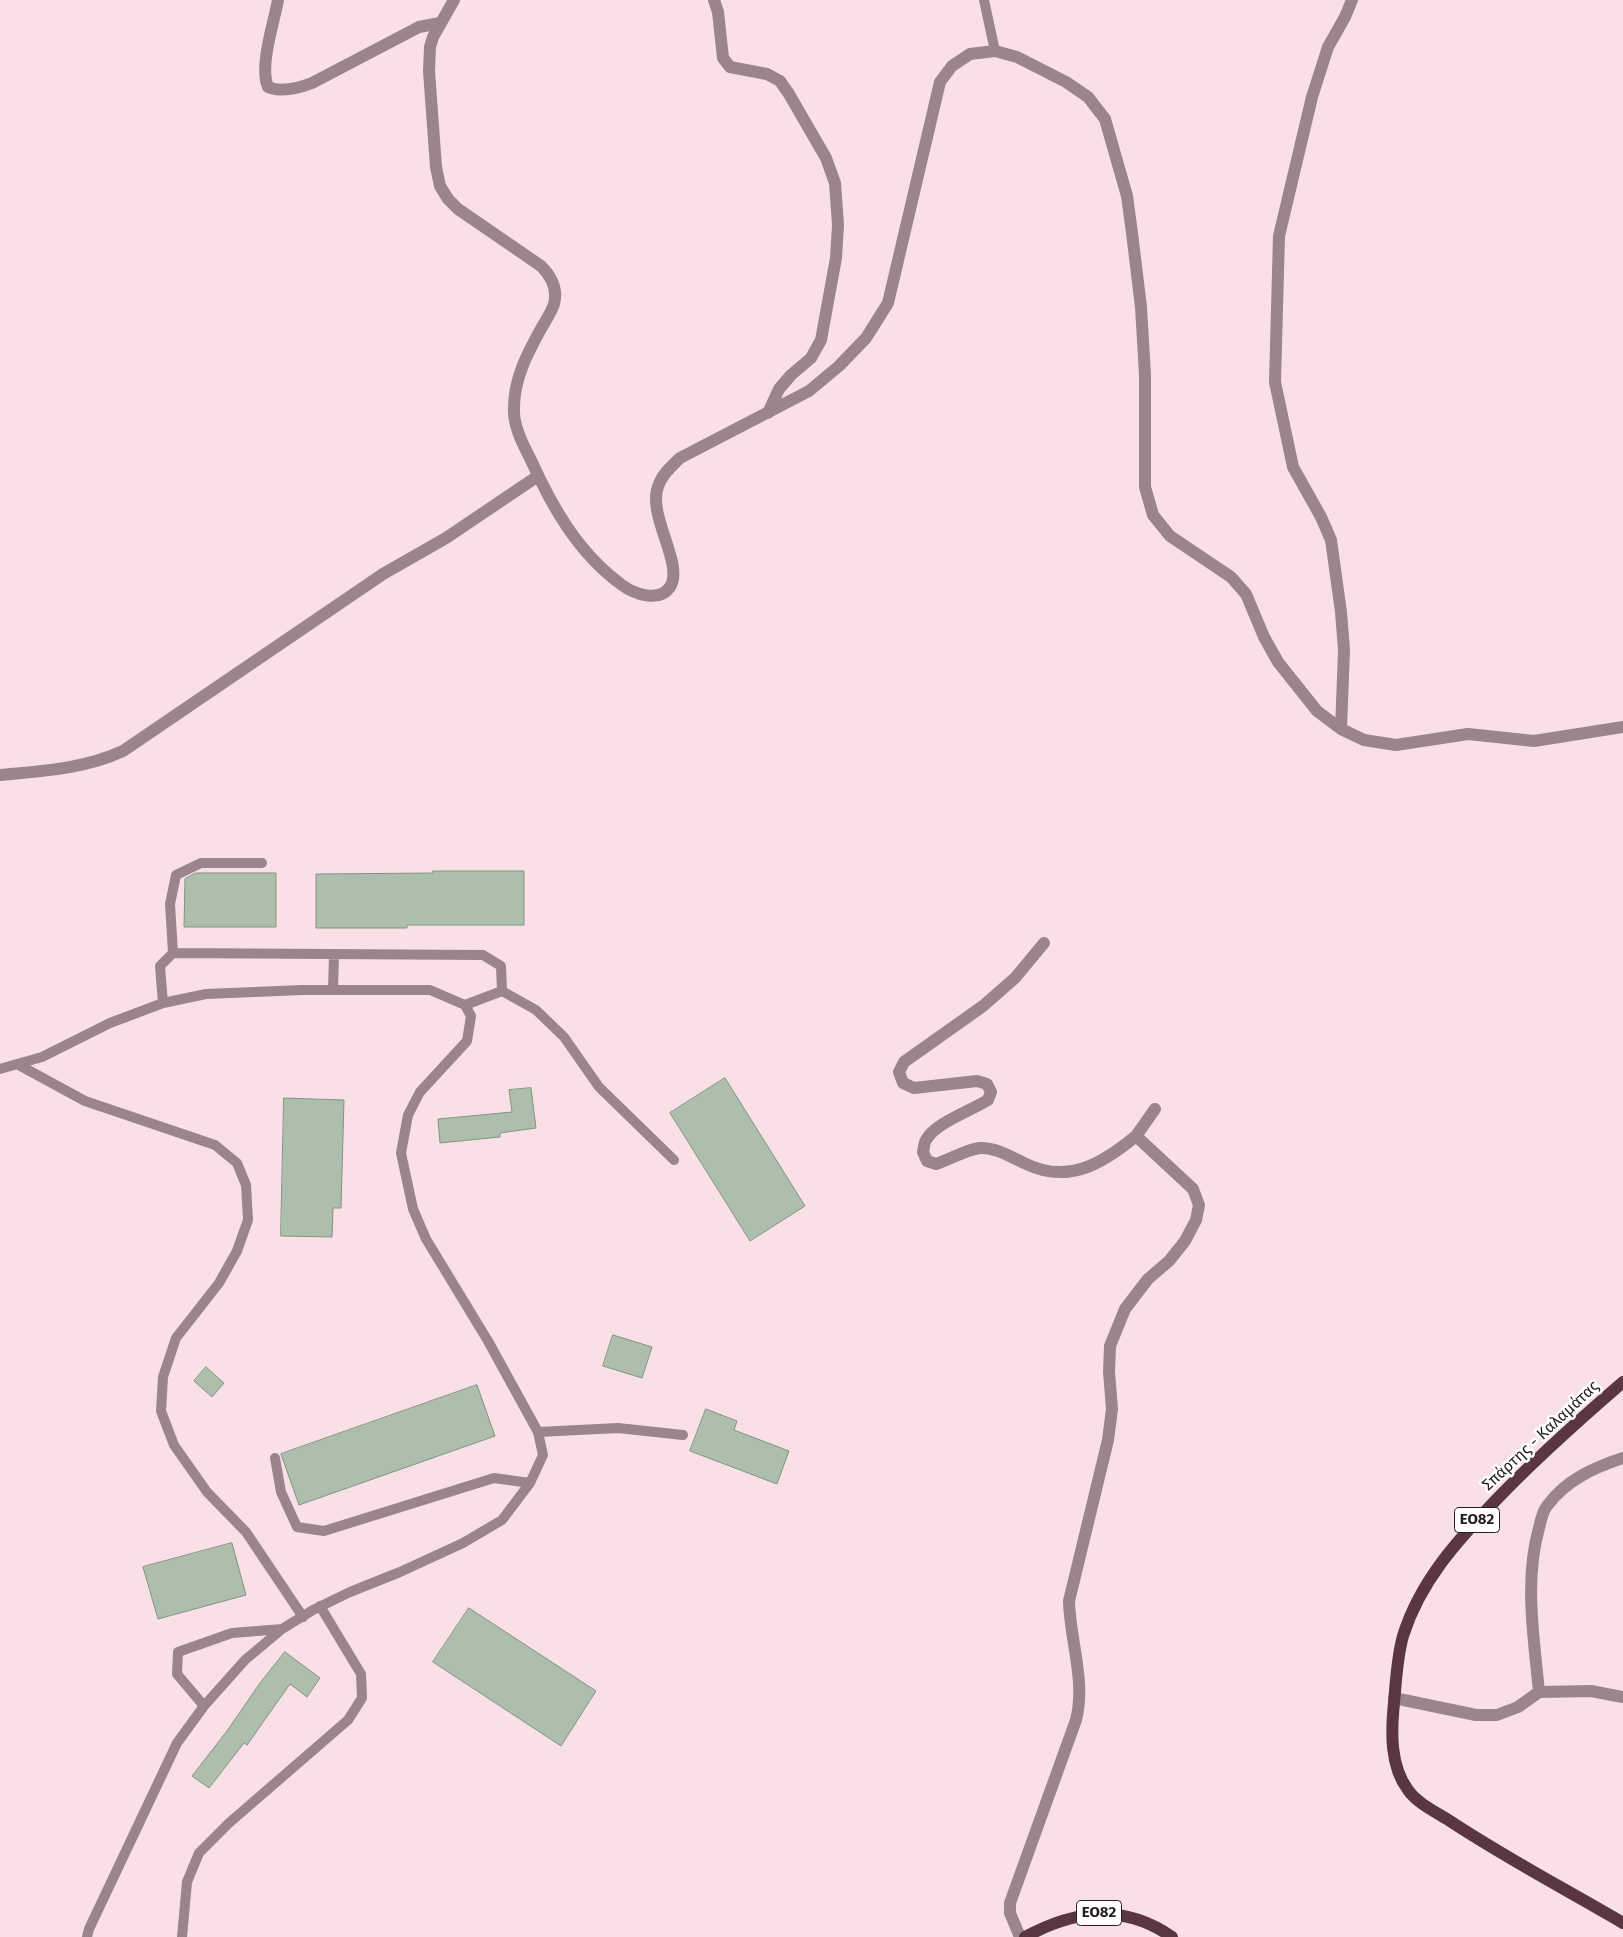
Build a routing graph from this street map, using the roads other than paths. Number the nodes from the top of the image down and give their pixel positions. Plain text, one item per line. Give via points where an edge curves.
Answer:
1 (278, 0) edge
2 (454, 0) edge
3 (714, 0) edge
4 (984, 0) edge
5 (1352, 0) edge
6 (440, 23) junction
7 (995, 50) junction
8 (768, 413) junction
9 (538, 476) junction
10 (1623, 727) edge
11 (1341, 729) junction
12 (0, 775) edge
13 (262, 863) dead end
14 (1044, 943) dead end
15 (173, 954) junction
16 (334, 954) junction
17 (333, 990) junction
18 (502, 991) junction
19 (163, 1003) junction
20 (465, 1005) junction
21 (17, 1064) junction
22 (0, 1069) edge
23 (1155, 1109) dead end
24 (1136, 1136) junction
25 (674, 1160) dead end
26 (1623, 1382) edge
27 (538, 1432) junction
28 (683, 1434) dead end
29 (275, 1458) dead end
30 (1623, 1458) edge
31 (530, 1483) junction
32 (320, 1606) junction
33 (302, 1617) junction
34 (282, 1630) junction
35 (1539, 1692) junction
36 (1623, 1697) edge
37 (1394, 1698) junction
38 (204, 1706) junction
39 (1623, 1923) edge
40 (87, 1937) edge
41 (182, 1937) edge
42 (1020, 1937) edge
43 (1025, 1937) edge
44 (1172, 1937) edge

1 - 6 street via 265,80 274,90 312,83 419,26
2 - 6 street
3 - 8 street via 723,58 730,67 767,74 780,81 826,158 835,183 836,258 821,340 811,358 779,389
4 - 7 lane
5 - 11 street via 1328,47 1312,97 1279,236 1275,382 1293,467 1331,540 1344,650
6 - 9 street via 432,37 429,71 440,186 458,209 542,266 555,288 554,304 524,360 516,383 514,414
7 - 8 street via 970,54 952,66 940,82 888,303 866,338 839,366 809,391
7 - 11 street via 1017,57 1066,82 1088,97 1105,120 1127,196 1141,307 1145,487 1153,515 1170,536 1231,577 1246,594 1278,662 1317,711
8 - 9 street via 680,458 658,485 655,502 673,575 670,587 659,595 642,596 623,586 596,561 565,525
9 - 12 street via 446,538 383,574 123,751 90,764
10 - 11 street via 1534,741 1468,734 1396,744 1364,740
13 - 15 lane via 201,863 176,875 170,904
14 - 24 street via 1015,978 904,1062 899,1072 903,1083 914,1088 977,1081 987,1084 991,1092 988,1100 948,1122 926,1140 923,1152 927,1161 936,1164 981,1148 1001,1152 1048,1172 1068,1172 1091,1166
15 - 16 lane
15 - 19 lane via 160,966
16 - 17 lane
16 - 18 lane via 483,955 501,966
17 - 19 lane via 206,994
17 - 20 lane via 430,990
18 - 20 lane
18 - 25 lane via 536,1010 564,1037 599,1087
19 - 21 lane via 110,1023 42,1057
20 - 27 lane via 471,1016 467,1041 420,1092 408,1115 401,1154 413,1209 426,1239
21 - 22 lane
21 - 33 lane via 85,1101 215,1145 237,1163 246,1185 248,1220 237,1251 219,1283 176,1338 163,1376 161,1411 174,1445 207,1492 246,1532
23 - 24 street
24 - 42 street via 1193,1189 1199,1205 1196,1220 1185,1242 1148,1278 1125,1309 1110,1346 1112,1409 1108,1440 1069,1601 1080,1704 1010,1903 1010,1913
26 - 37 main road, Σπάρτης - Καλαμάτας / ΕΟ82 via 1522,1473 1459,1539 1436,1569 1403,1636
27 - 28 lane via 618,1428
27 - 31 lane via 543,1455
29 - 31 lane via 281,1492 297,1527 324,1531 494,1478
30 - 35 street via 1595,1467 1567,1484 1545,1508 1534,1545 1530,1594
31 - 32 lane via 502,1520 463,1543
32 - 33 lane
32 - 41 lane via 362,1674 362,1698 348,1720 199,1852 187,1882
33 - 34 lane
34 - 38 lane via 245,1660
34 - 38 lane via 232,1633 178,1652 177,1674
35 - 36 street via 1591,1691
35 - 37 street via 1518,1707 1496,1716
37 - 39 main road, ΕΟ82 via 1393,1752 1401,1779 1409,1792 1464,1830
38 - 40 lane via 177,1743
43 - 44 main road, ΕΟ82 via 1061,1921 1099,1913 1139,1919

